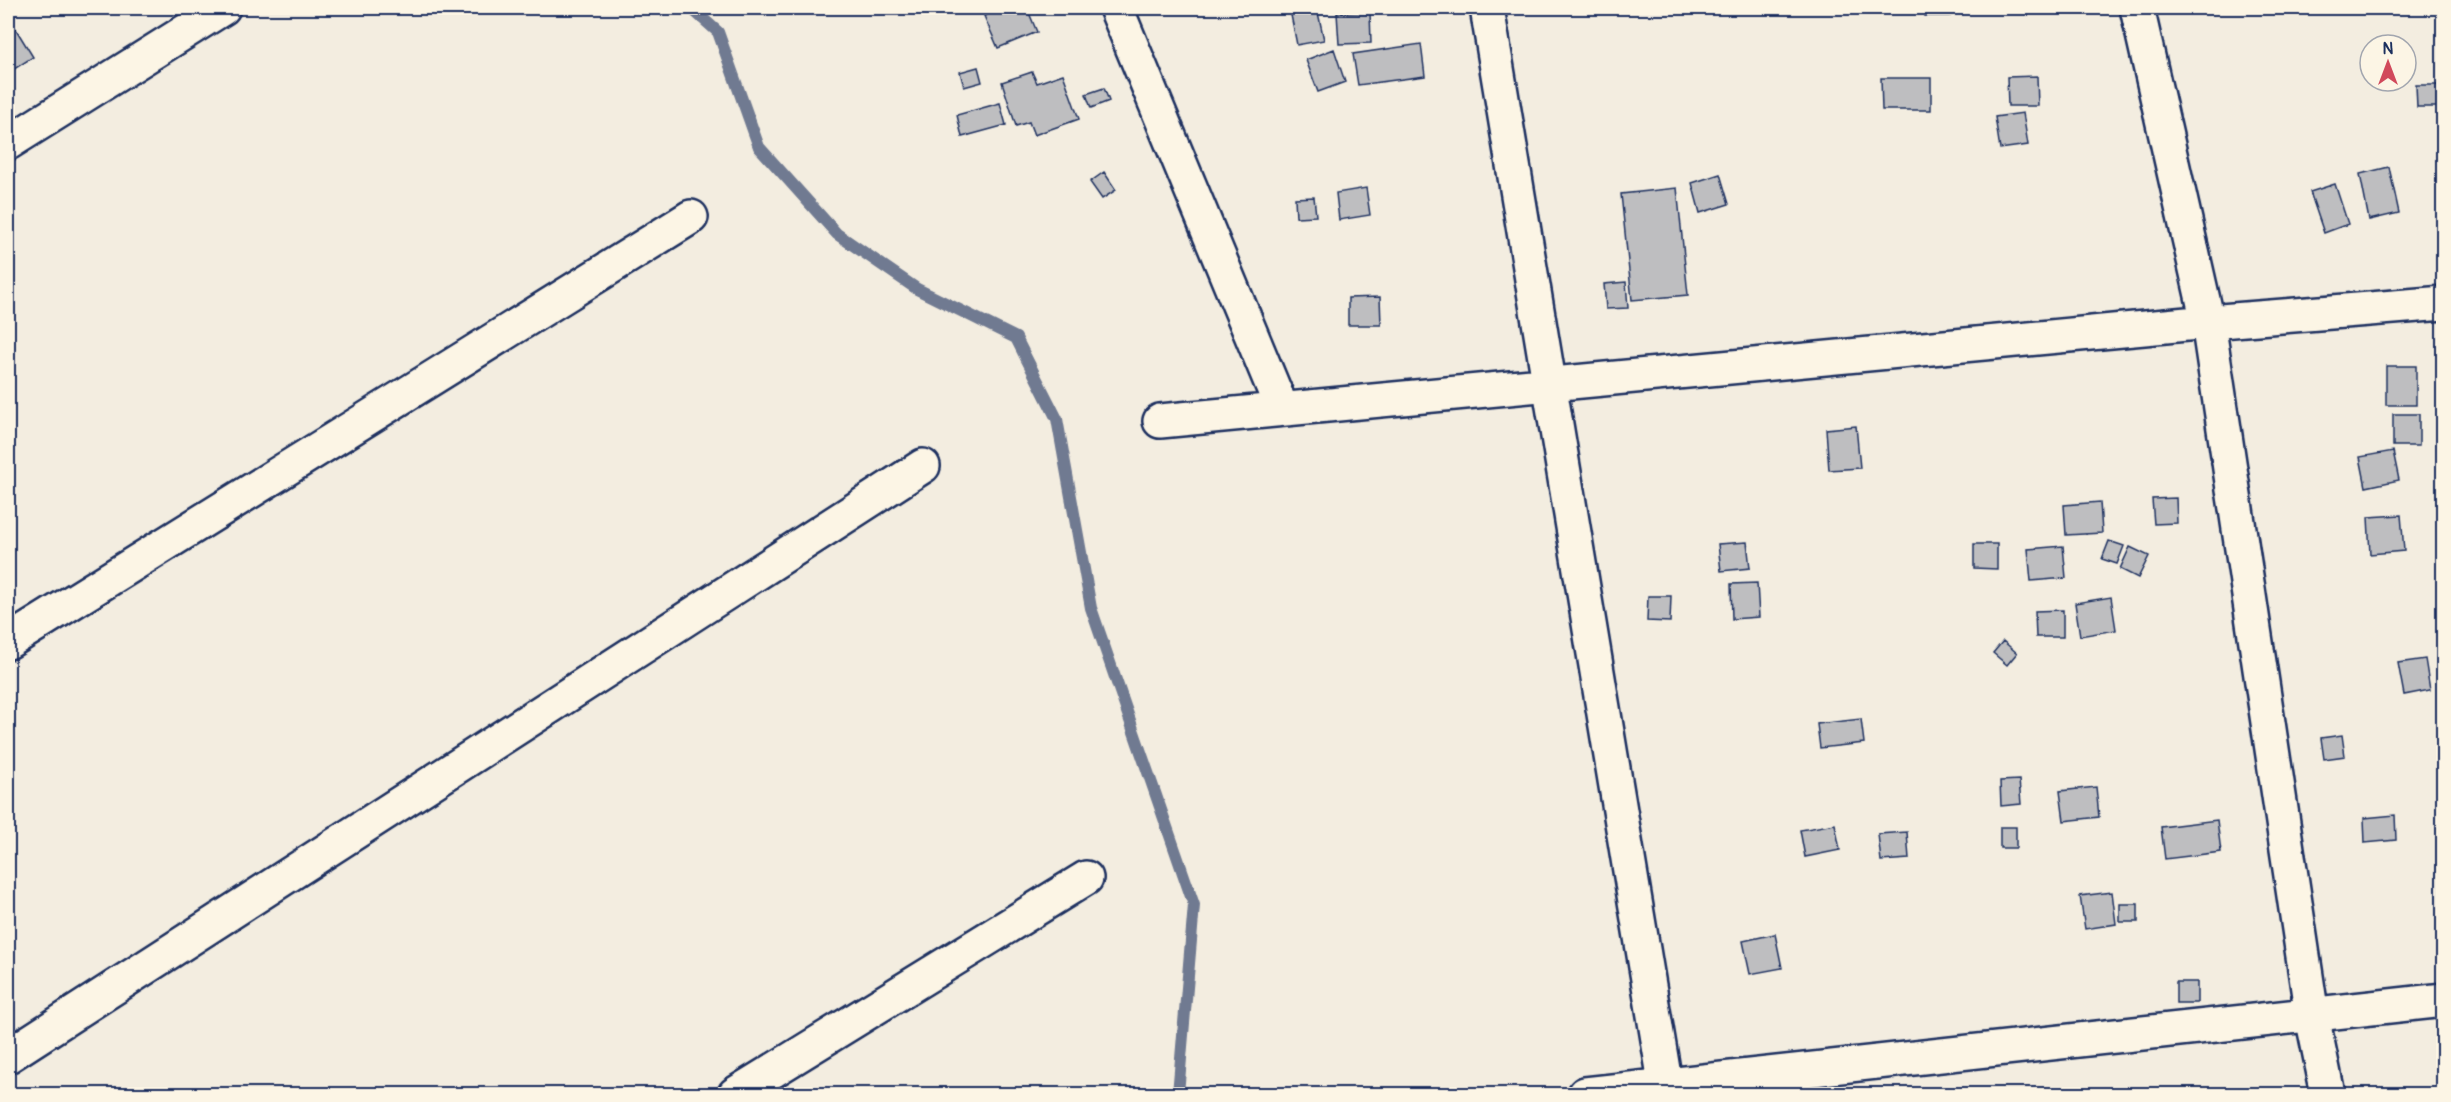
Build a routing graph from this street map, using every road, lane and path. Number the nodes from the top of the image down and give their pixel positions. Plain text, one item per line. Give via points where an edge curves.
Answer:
1 (223, 8) edge
2 (1116, 8) edge
3 (1487, 8) edge
4 (2137, 8) edge
5 (8, 143) edge
6 (691, 217) dead end
7 (2444, 303) edge
8 (2208, 322) junction
9 (1549, 386) junction
10 (1282, 409) junction
11 (1160, 422) dead end
12 (923, 466) dead end
13 (8, 642) edge
14 (1086, 878) dead end
15 (2444, 1000) edge
16 (2312, 1016) junction
17 (8, 1056) edge
18 (1666, 1091) edge
19 (735, 1095) edge
20 (1585, 1095) edge
21 (2328, 1095) edge

1 - 5 street
2 - 10 street
3 - 9 street
4 - 8 street
6 - 13 street
7 - 8 street
8 - 9 street
8 - 16 street
9 - 10 street
9 - 18 street
10 - 11 street
12 - 17 street
14 - 19 street
15 - 16 street
16 - 18 street
16 - 21 street
18 - 20 street

